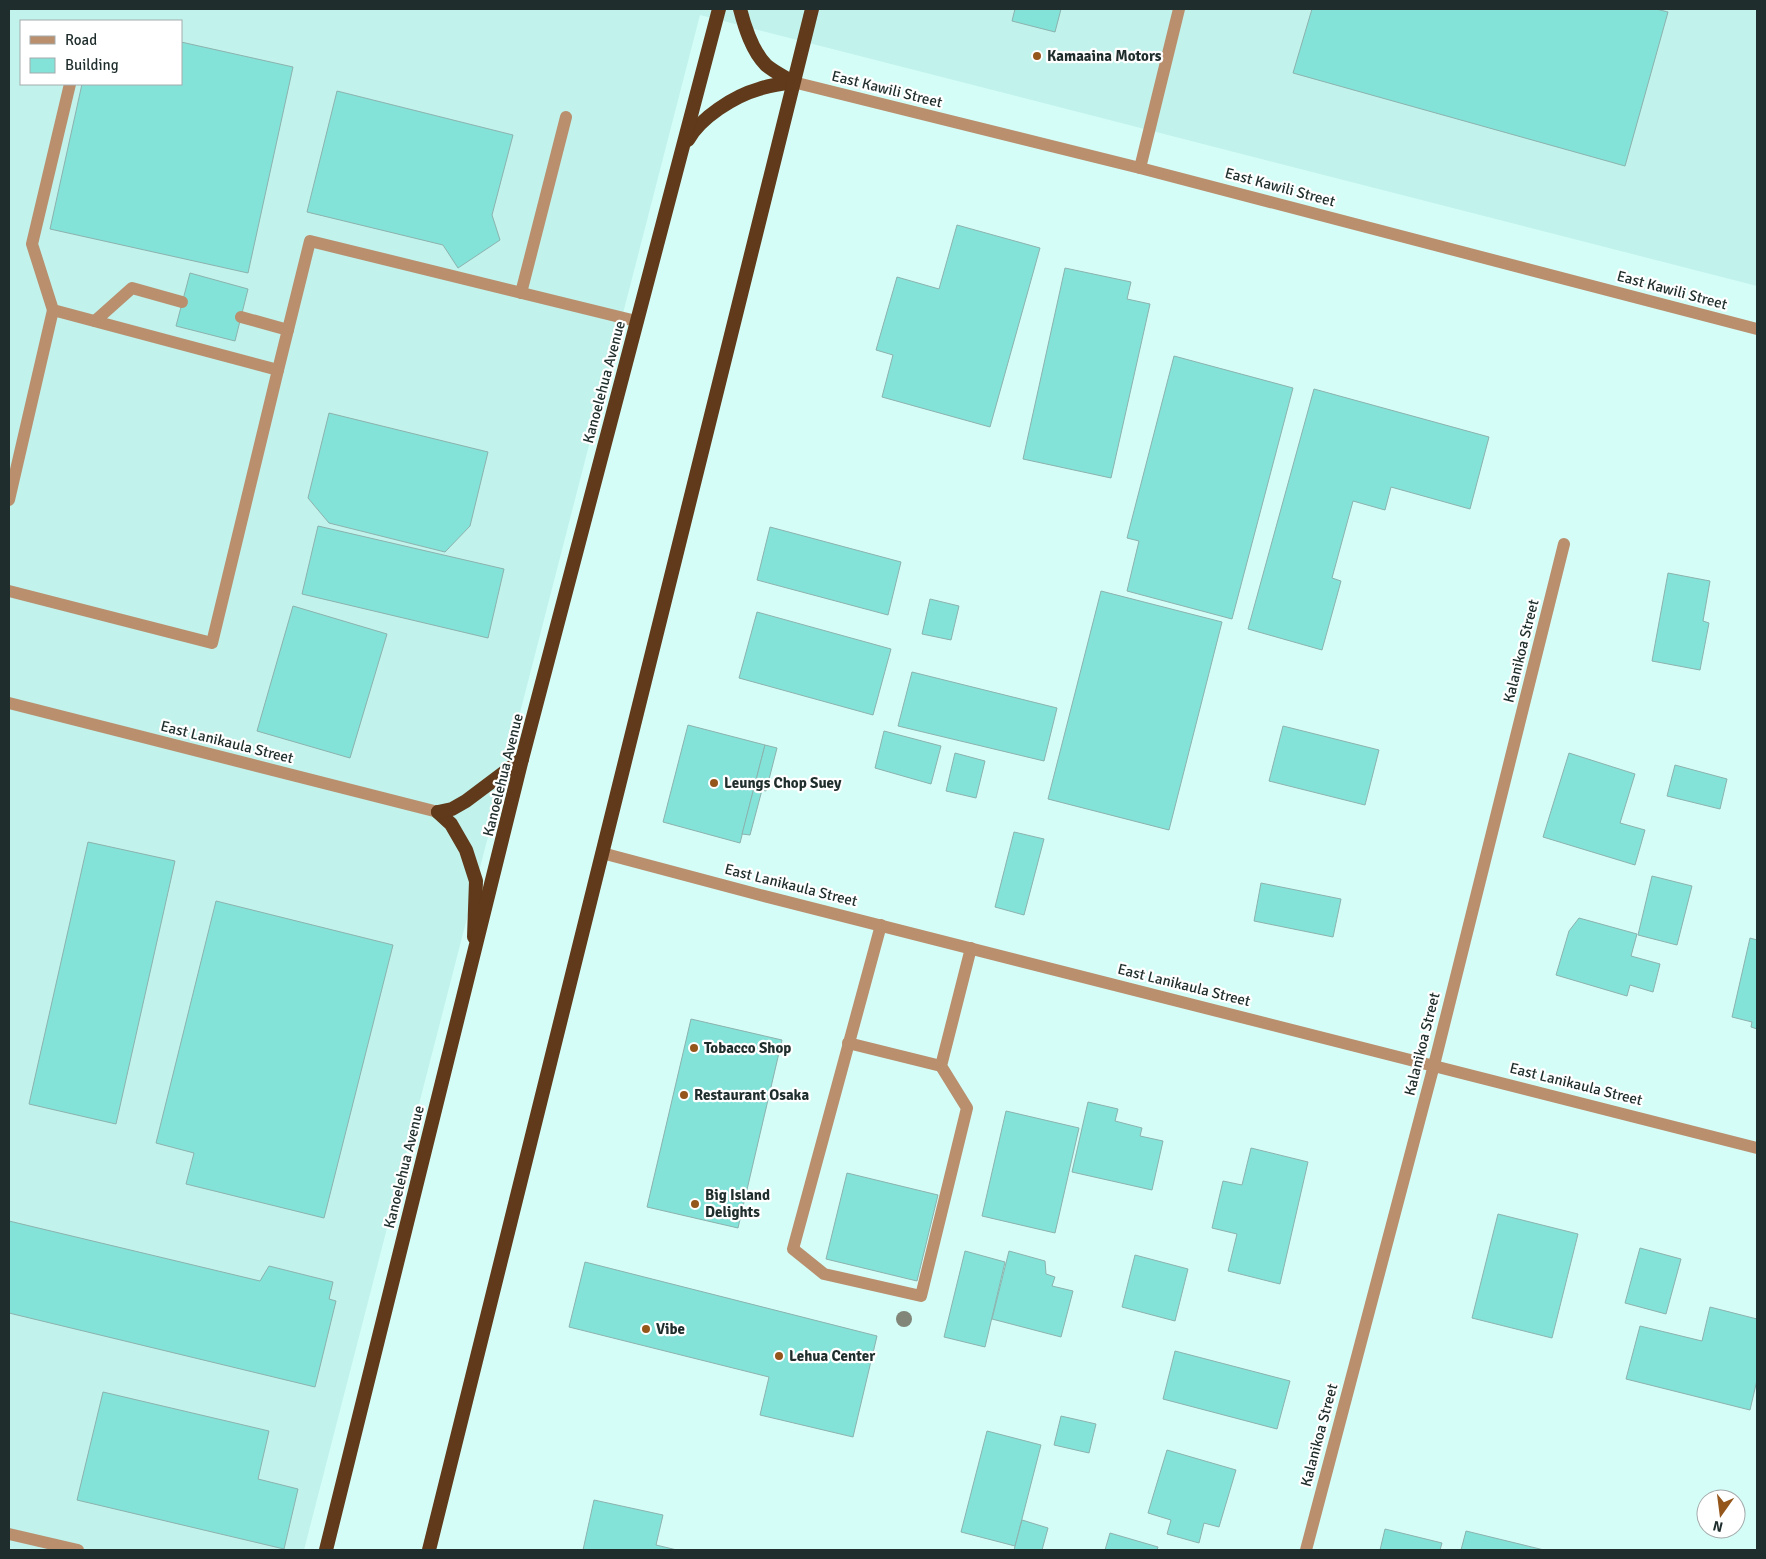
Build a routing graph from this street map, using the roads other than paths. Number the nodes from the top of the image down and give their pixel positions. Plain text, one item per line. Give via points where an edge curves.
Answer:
1 (719, 9) edge
2 (740, 9) edge
3 (812, 9) edge
4 (1180, 9) edge
5 (793, 82) junction
6 (70, 85) edge
7 (566, 117) dead end
8 (680, 156) junction
9 (1140, 168) junction
10 (521, 293) junction
11 (182, 302) dead end
12 (54, 310) junction
13 (241, 317) dead end
14 (95, 321) junction
15 (636, 321) junction
16 (1757, 329) edge
17 (288, 330) junction
18 (278, 370) junction
19 (9, 500) edge
20 (1564, 544) dead end
21 (9, 591) edge
22 (9, 703) edge
23 (522, 759) junction
24 (438, 812) junction
25 (602, 853) junction
26 (881, 925) junction
27 (972, 948) junction
28 (474, 953) junction
29 (848, 1043) junction
30 (1434, 1065) junction
31 (942, 1066) junction
32 (1757, 1148) edge
33 (9, 1534) edge
34 (78, 1550) edge
35 (326, 1550) edge
36 (428, 1550) edge
37 (1306, 1550) edge

1 - 8 highway, Kanoelehua Avenue
2 - 5 highway via 754,48 767,66
3 - 5 highway
4 - 9 street
5 - 8 highway via 758,88 737,98 694,130
5 - 9 street, East Kawili Street
5 - 25 highway
6 - 12 street via 32,244
7 - 10 street
8 - 15 highway, Kanoelehua Avenue
9 - 16 street, East Kawili Street
10 - 15 street
10 - 17 street via 310,241
11 - 14 street via 132,288
12 - 14 street
12 - 19 street
13 - 17 street
14 - 18 street
15 - 23 highway, Kanoelehua Avenue
17 - 18 street
18 - 21 street via 212,643
20 - 30 street, Kalanikoa Street
22 - 24 street, East Lanikaula Street
23 - 24 highway via 452,810
23 - 28 highway, Kanoelehua Avenue
24 - 28 highway via 451,824 466,850 476,881
25 - 26 street, East Lanikaula Street
25 - 36 highway
26 - 27 street, East Lanikaula Street
26 - 29 street
27 - 30 street, East Lanikaula Street
27 - 31 street
28 - 35 highway, Kanoelehua Avenue
29 - 31 street
29 - 31 street via 793,1249 824,1274 921,1296 967,1108
30 - 32 street, East Lanikaula Street
30 - 37 street, Kalanikoa Street
33 - 34 street

